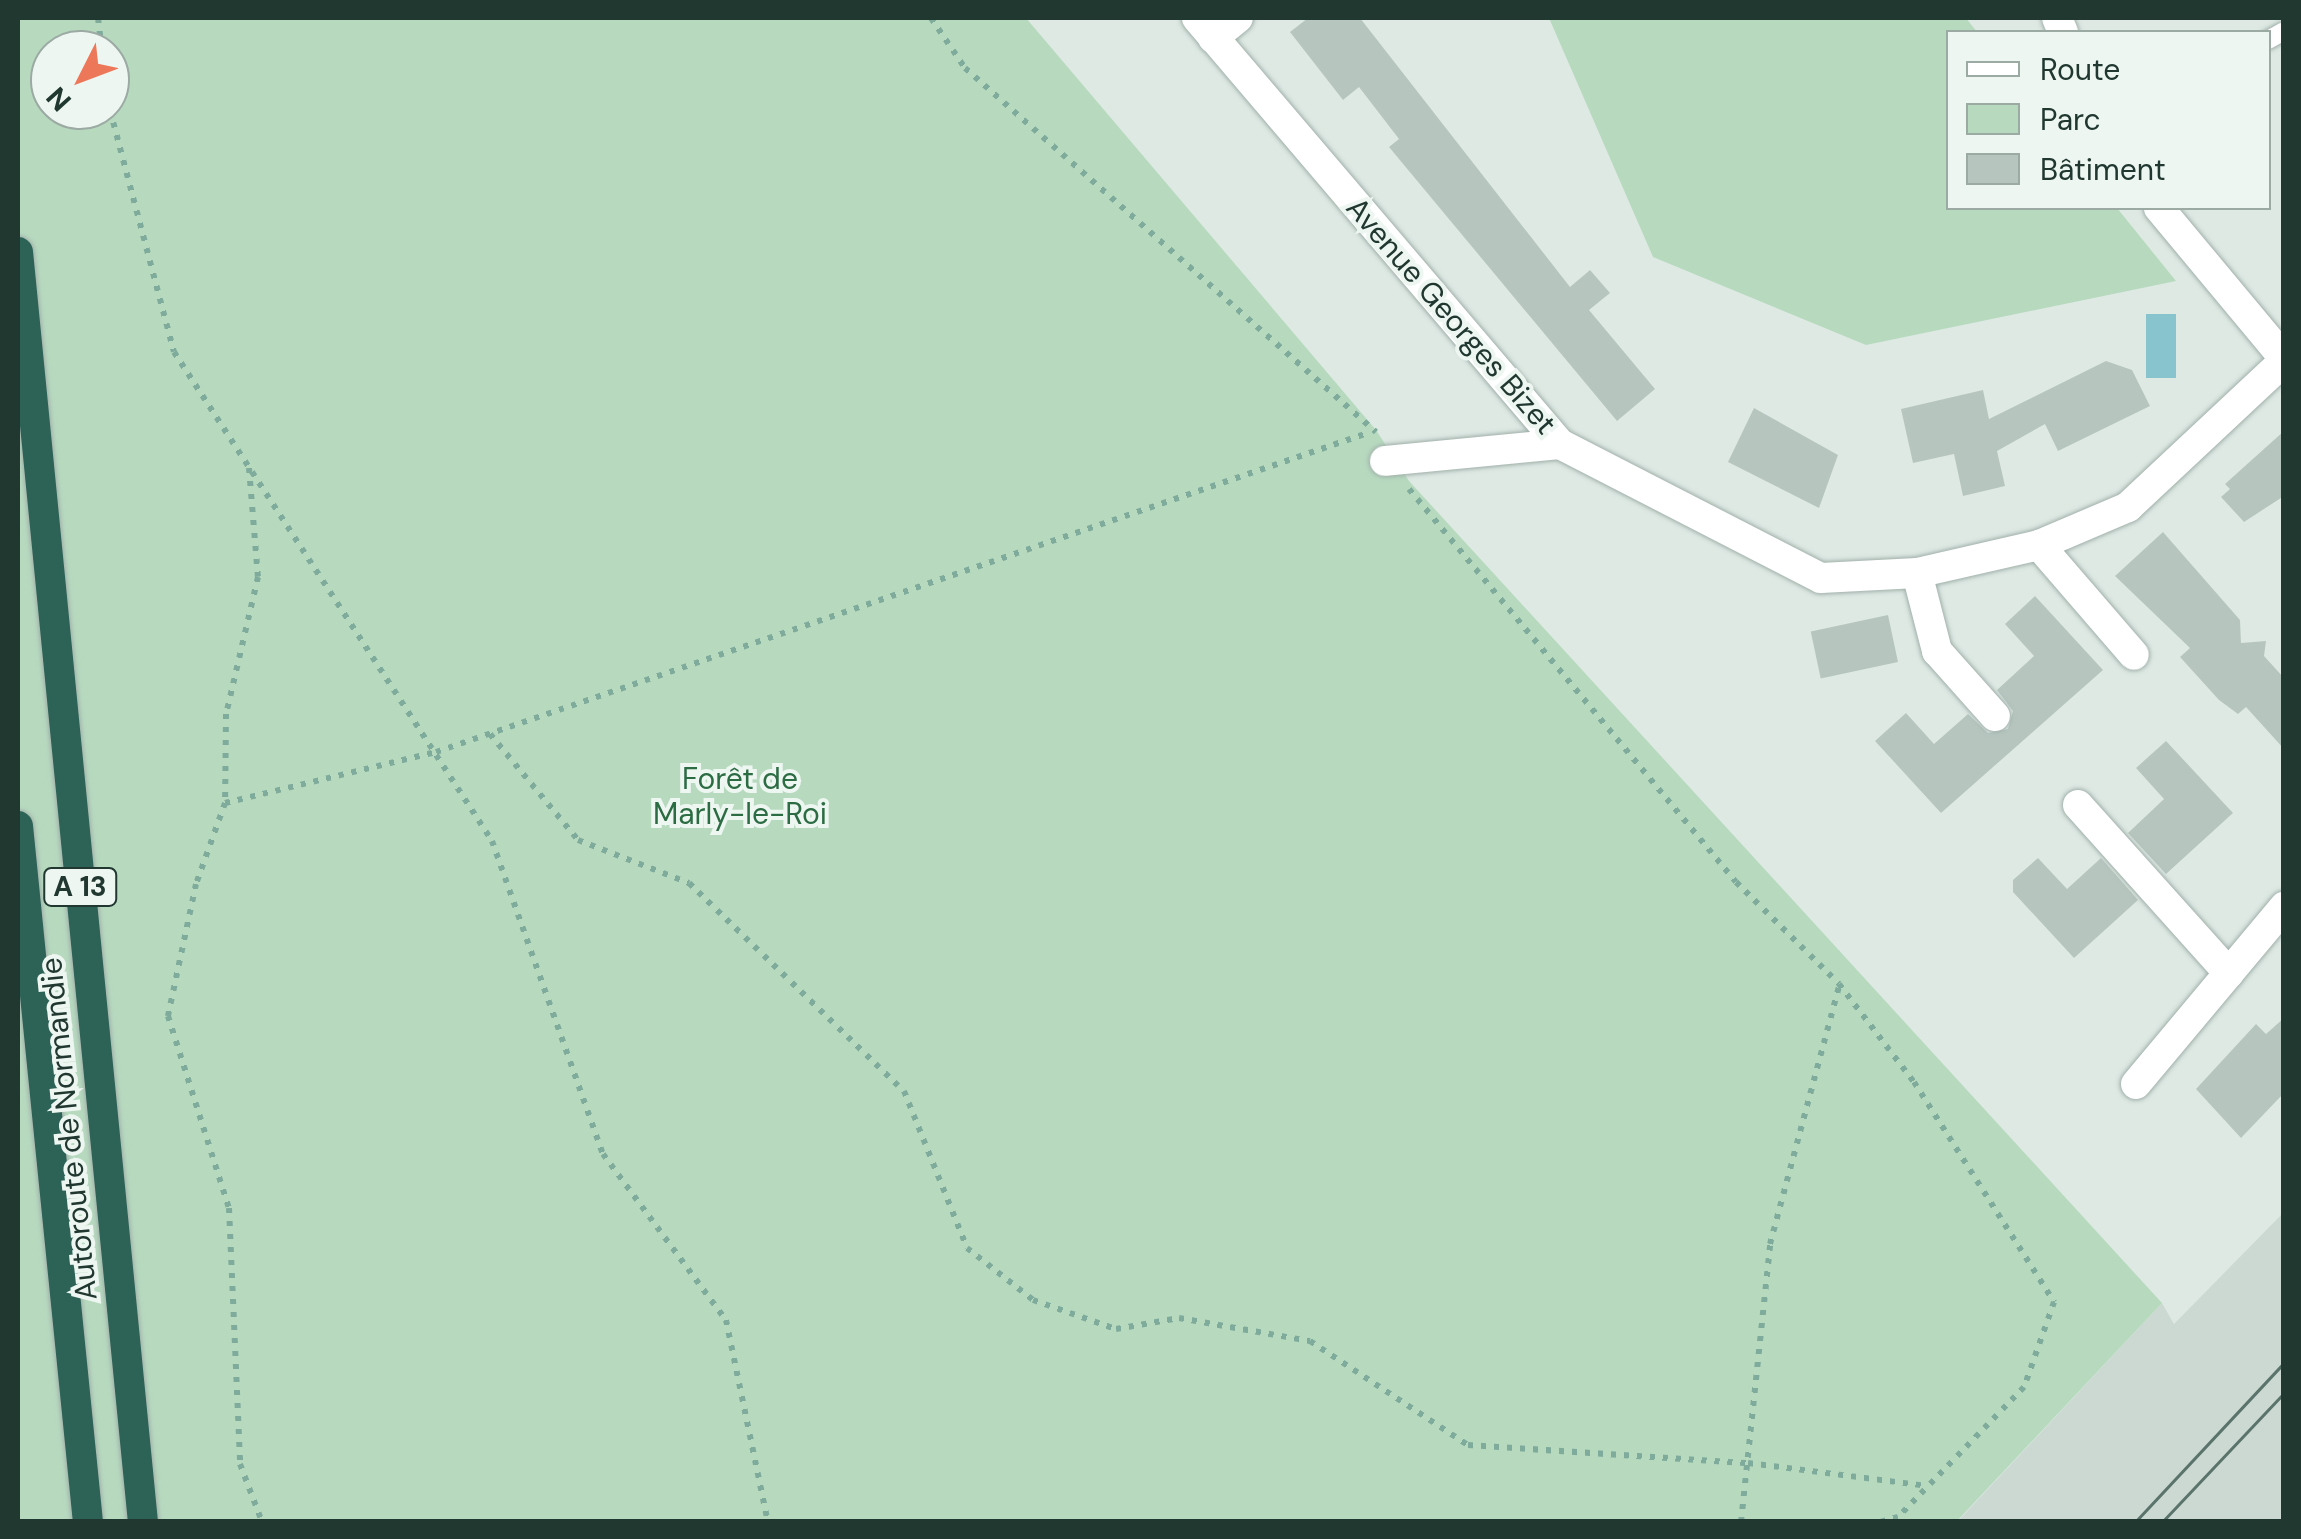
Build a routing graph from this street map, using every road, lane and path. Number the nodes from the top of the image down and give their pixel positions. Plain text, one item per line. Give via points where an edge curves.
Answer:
1 (931, 18) edge
2 (1238, 18) edge
3 (1205, 28) edge
4 (115, 130) edge
5 (2161, 210) edge
6 (18, 252) edge
7 (2284, 360) edge
8 (1376, 430) junction
9 (1560, 444) junction
10 (1385, 461) junction
11 (248, 466) junction
12 (2039, 545) junction
13 (1918, 573) junction
14 (2134, 656) dead end
15 (1995, 716) dead end
16 (490, 734) junction
17 (436, 752) junction
18 (225, 803) junction
19 (2078, 805) dead end
20 (18, 826) edge
21 (2284, 906) edge
22 (2229, 972) junction
23 (1840, 984) junction
24 (2136, 1084) dead end
25 (1748, 1463) junction
26 (1928, 1486) junction
27 (88, 1522) edge
28 (143, 1522) edge
29 (262, 1522) edge
30 (768, 1522) edge
31 (1741, 1522) edge
32 (1882, 1522) edge

1 - 8 path via 965,68
2 - 3 street
3 - 9 street, Avenue Georges Bizet
4 - 11 path via 174,352
5 - 7 street
6 - 28 highway, Autoroute de Normandie / A 13
7 - 12 street, Avenue Georges Bizet via 2128,507
8 - 10 path
8 - 16 path
9 - 10 street
9 - 13 street, Avenue Georges Bizet via 1821,578
10 - 23 path via 1736,882
11 - 17 path
11 - 18 path via 258,577 226,714
12 - 13 street, Avenue Georges Bizet
12 - 14 street
13 - 15 street via 1937,650
16 - 17 path
16 - 25 path via 578,840 689,883 904,1090 967,1248 1033,1300 1116,1330 1179,1318 1310,1342 1468,1445
17 - 18 path
17 - 30 path via 492,840 603,1154 726,1320
18 - 29 path via 196,884 168,1016 230,1208 240,1464
19 - 22 street
20 - 27 highway, Autoroute de Normandie / A 13
21 - 22 street
22 - 24 street
23 - 25 path via 1770,1244
23 - 26 path via 1914,1082 2054,1302 2024,1387
25 - 26 path
25 - 31 path
26 - 32 path via 1898,1517

